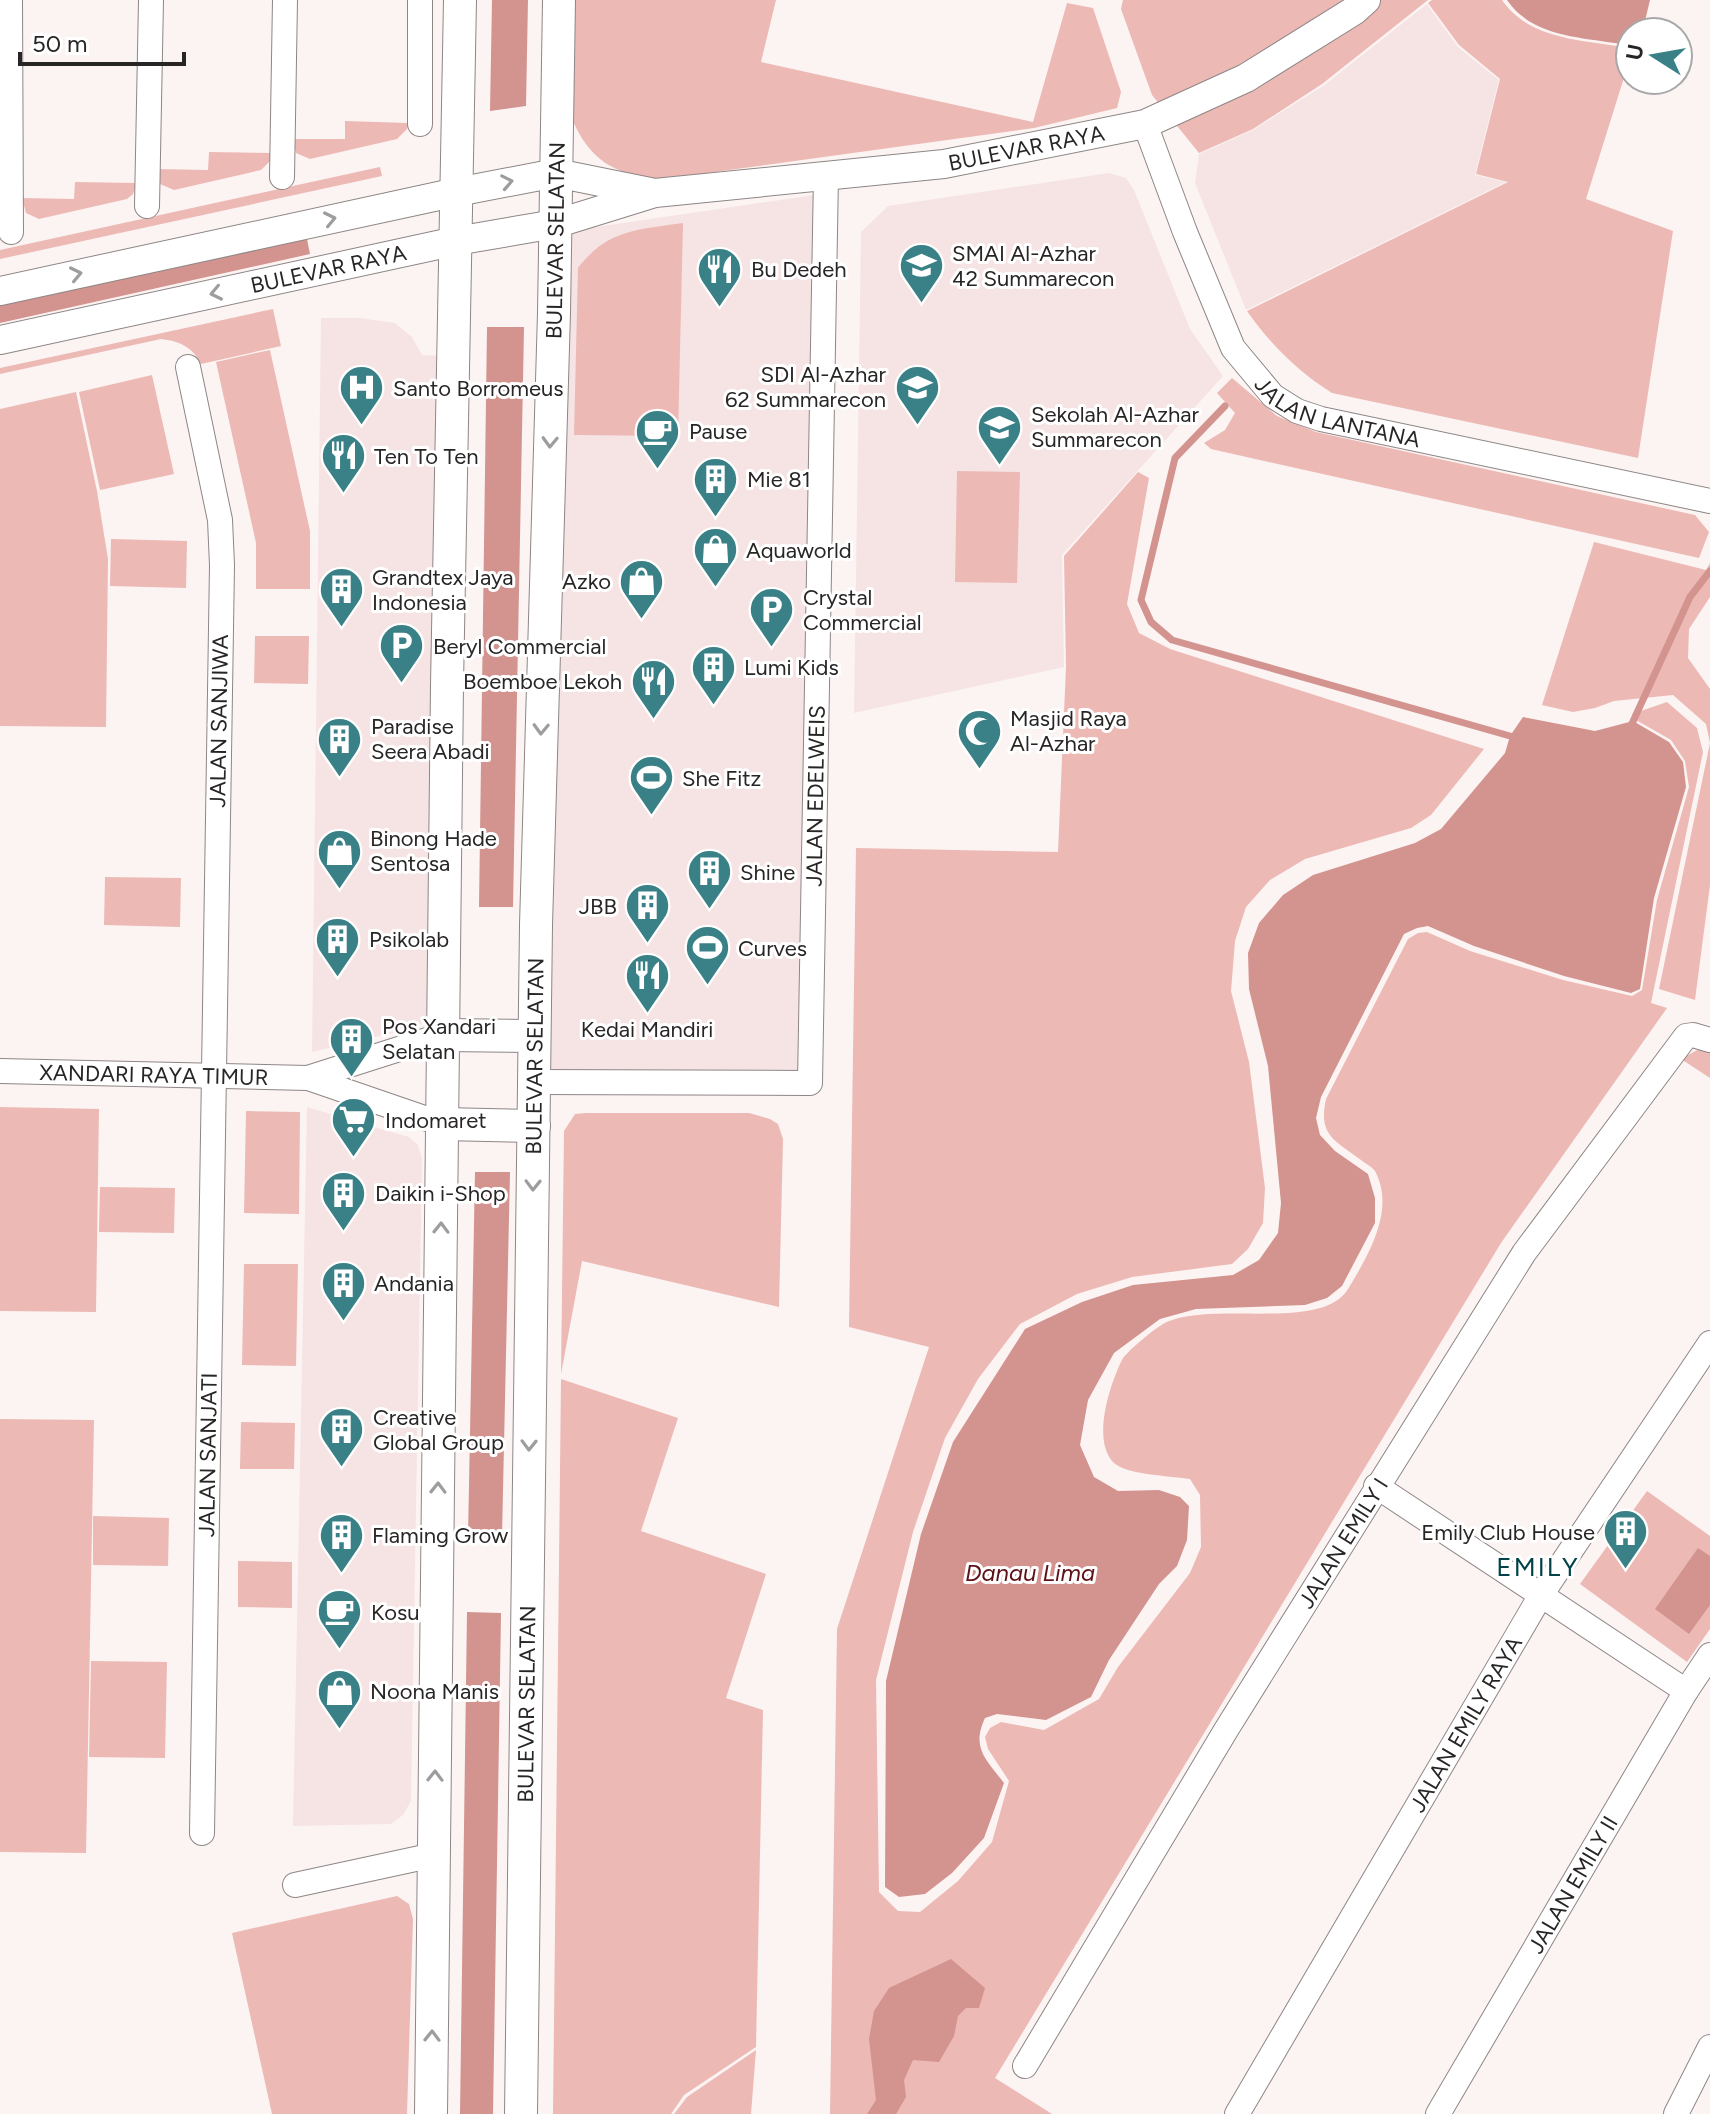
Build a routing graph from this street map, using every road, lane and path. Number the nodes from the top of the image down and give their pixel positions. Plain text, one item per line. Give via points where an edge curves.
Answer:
1 (10, 0) edge
2 (151, 0) edge
3 (285, 0) edge
4 (420, 0) edge
5 (460, 0) edge
6 (559, 0) edge
7 (1366, 0) edge
8 (420, 124) dead end
9 (1145, 124) junction
10 (556, 173) junction
11 (826, 175) junction
12 (282, 177) dead end
13 (457, 192) junction
14 (655, 193) junction
15 (147, 206) dead end
16 (555, 224) junction
17 (11, 232) dead end
18 (456, 241) junction
19 (0, 291) edge
20 (0, 340) edge
21 (188, 367) dead end
22 (1706, 501) edge
23 (443, 1035) junction
24 (534, 1036) junction
25 (1710, 1040) edge
26 (0, 1071) edge
27 (214, 1077) junction
28 (308, 1078) junction
29 (533, 1082) junction
30 (442, 1124) junction
31 (534, 1126) junction
32 (1710, 1343) edge
33 (1376, 1486) junction
34 (1541, 1595) junction
35 (1710, 1655) edge
36 (1686, 1691) junction
37 (202, 1833) dead end
38 (434, 1855) junction
39 (295, 1885) dead end
40 (1710, 2047) edge
41 (1025, 2066) dead end
42 (431, 2114) edge
43 (521, 2114) edge
44 (1237, 2114) edge
45 (1438, 2114) edge
46 (1676, 2114) edge

1 - 17 street
2 - 15 street
3 - 12 street
4 - 8 street
5 - 13 main road
6 - 10 main road, BULEVAR SELATAN
7 - 9 street, BULEVAR RAYA via 1246,78
9 - 11 street, BULEVAR RAYA via 944,164
9 - 22 street, JALAN LANTANA via 1233,348 1273,396 1321,419
13 -> 10 street, BULEVAR RAYA
10 - 14 street, BULEVAR RAYA
10 - 16 main road, BULEVAR SELATAN
11 - 14 street, BULEVAR RAYA
11 - 29 street, JALAN EDELWEIS via 810,1083
13 - 18 main road
19 -> 13 street, BULEVAR RAYA
14 - 16 street, BULEVAR RAYA
16 - 18 street, BULEVAR RAYA
16 -> 24 main road, BULEVAR SELATAN
18 -> 20 street, BULEVAR RAYA
18 - 23 main road
21 - 27 street, JALAN SANJIWA via 221,535
23 - 24 main road
23 - 28 street
23 - 30 main road
24 - 29 main road, BULEVAR SELATAN
25 - 33 street, JALAN EMILY I via 1686,1036 1524,1253
26 - 27 street, XANDARI RAYA TIMUR
27 - 28 street, XANDARI RAYA TIMUR
27 - 37 street, JALAN SANJATI
28 - 30 street
29 - 31 main road, BULEVAR SELATAN
30 - 31 main road
38 -> 30 main road
31 -> 43 main road, BULEVAR SELATAN
32 - 34 street, JALAN EMILY RAYA
33 - 34 street
33 - 41 street, JALAN EMILY I
34 - 36 street
34 - 44 street, JALAN EMILY RAYA
35 - 36 street, JALAN EMILY II
36 - 45 street, JALAN EMILY II
38 - 39 street
42 -> 38 main road
40 - 46 street

